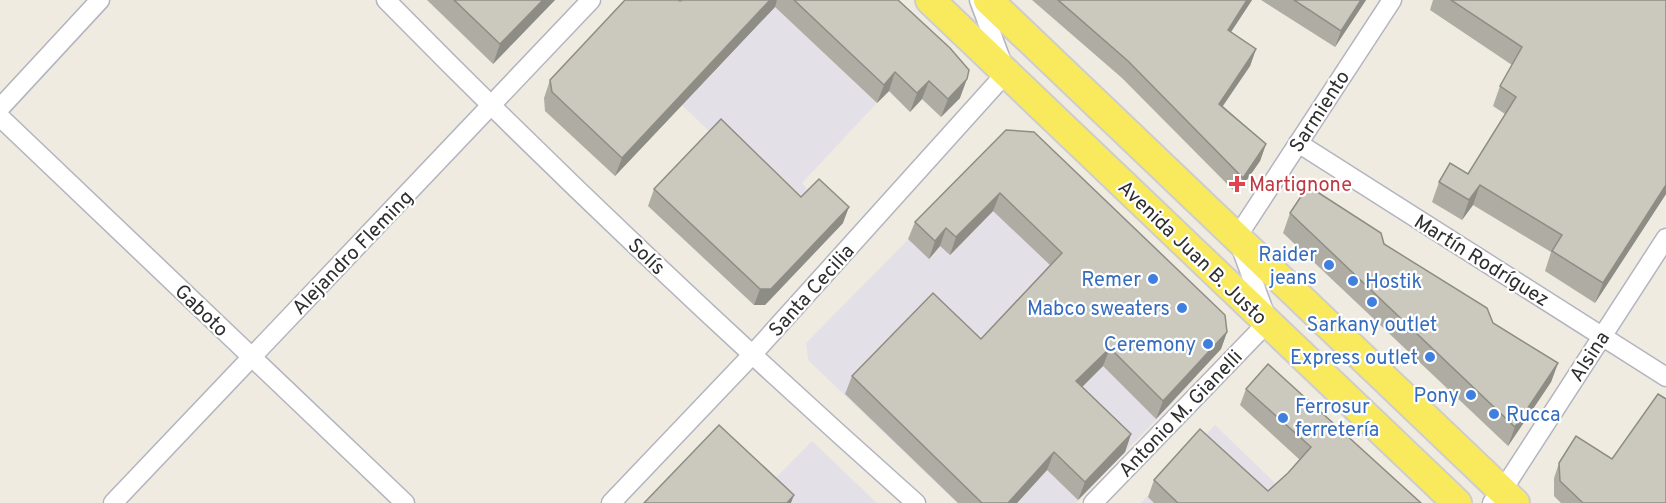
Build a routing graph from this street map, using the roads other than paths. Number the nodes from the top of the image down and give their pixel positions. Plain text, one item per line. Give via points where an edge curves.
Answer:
1 (100, 0) edge
2 (386, 0) edge
3 (591, 0) edge
4 (930, 0) edge
5 (979, 0) edge
6 (988, 0) edge
7 (1392, 0) edge
8 (1006, 73) junction
9 (490, 106) junction
10 (0, 108) edge
11 (0, 117) edge
12 (1298, 143) junction
13 (1237, 237) junction
14 (1666, 237) edge
15 (1268, 322) junction
16 (1602, 336) junction
17 (752, 356) junction
18 (252, 357) junction
19 (1666, 377) edge
20 (1503, 499) edge
21 (113, 503) edge
22 (405, 503) edge
23 (611, 503) edge
24 (916, 503) edge
25 (1093, 503) edge
26 (1457, 503) edge

1 - 10 street
2 - 9 street, Solís
3 - 9 street, Alejandro Fleming
4 - 8 main road, Avenida Juan B. Justo
5 - 8 street
6 - 13 main road, Avenida Juan B. Justo
7 - 12 street, Sarmiento
8 - 15 main road, Avenida Juan B. Justo
8 - 17 street, Santa Cecilia
9 - 17 street, Solís
9 - 18 street, Alejandro Fleming
11 - 18 street, Gaboto
12 - 13 street, Sarmiento
12 - 16 street, Martín Rodríguez
13 - 15 street
13 - 20 main road, Avenida Juan B. Justo
14 - 16 street, Alsina
15 - 25 street, Antonio M. Gianelli
15 - 26 main road, Avenida Juan B. Justo
16 - 19 street, Martín Rodríguez
16 - 20 street, Alsina
17 - 23 street, Santa Cecilia
17 - 24 street, Solís
18 - 21 street, Alejandro Fleming
18 - 22 street, Gaboto

